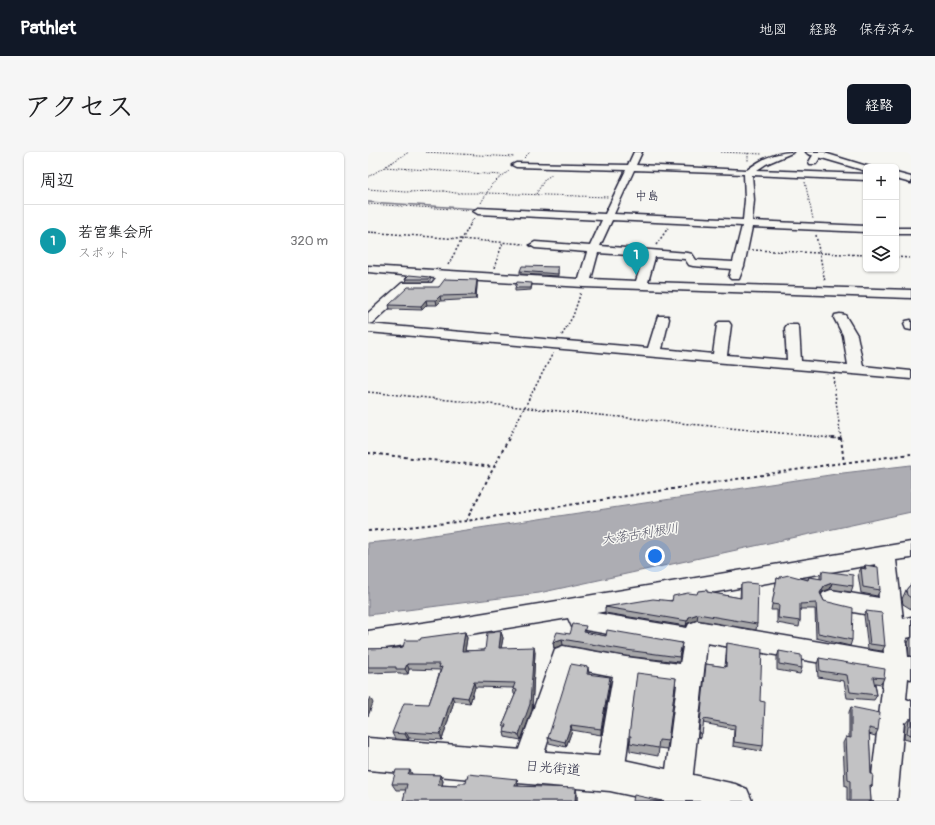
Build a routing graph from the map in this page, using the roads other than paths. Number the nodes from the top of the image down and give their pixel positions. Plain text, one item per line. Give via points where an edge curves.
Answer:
1 (638, 152) edge
2 (816, 155) edge
3 (782, 156) edge
4 (516, 161) road end
5 (863, 167) edge
6 (631, 168) junction
7 (748, 172) junction
8 (863, 177) edge
9 (478, 211) road end
10 (608, 217) junction
11 (748, 223) junction
12 (863, 229) edge
13 (899, 231) edge
14 (911, 231) edge
15 (535, 245) road end
16 (593, 250) junction
17 (633, 252) junction
18 (650, 254) junction
19 (630, 264) dead end
20 (738, 266) junction
21 (368, 269) edge
22 (443, 275) junction
23 (584, 283) junction
24 (608, 283) junction
25 (641, 284) junction
26 (733, 287) junction
27 (911, 294) edge
28 (605, 298) dead end
29 (840, 318) dead end
30 (663, 319) dead end
31 (368, 320) edge
32 (724, 325) dead end
33 (368, 328) edge
34 (792, 328) dead end
35 (654, 353) junction
36 (719, 358) junction
37 (794, 365) junction
38 (856, 370) junction
39 (911, 375) edge
40 (911, 550) edge
41 (884, 554) junction
42 (831, 599) dead end
43 (574, 608) junction
44 (898, 622) edge
45 (696, 639) junction
46 (368, 641) edge
47 (904, 666) edge
48 (626, 668) junction
49 (690, 676) junction
50 (902, 709) edge
51 (368, 754) edge
52 (527, 766) junction
53 (610, 774) junction
54 (677, 795) edge
55 (735, 801) edge
56 (883, 801) edge

1 - 6 street
2 - 5 main road
3 - 7 street via 763,162
4 - 6 street via 556,166
6 - 7 street
6 - 10 street
7 - 8 street via 801,172
7 - 11 street
9 - 10 street
10 - 11 street
10 - 16 street
11 - 12 street
11 - 20 street
13 - 14 street
15 - 16 street
16 - 17 street
16 - 23 street
17 - 18 street
17 - 19 street
18 - 20 street via 688,256 693,263
18 - 25 street
20 - 26 street
21 - 22 street
22 - 23 street via 468,280 491,278
22 - 31 street via 436,287 406,286
23 - 24 street
24 - 25 street
24 - 28 street
25 - 26 street
26 - 27 street
29 - 38 street via 850,335
30 - 35 street
32 - 36 street
33 - 35 street
34 - 37 street
35 - 36 street
36 - 37 street
37 - 38 street
38 - 39 street
40 - 41 street
41 - 43 street
41 - 44 street
42 - 44 street
43 - 45 street via 580,620
43 - 46 street
44 - 47 street
45 - 47 street via 697,631
45 - 49 street
47 - 50 street
48 - 49 street
48 - 52 street via 562,656
48 - 53 street
49 - 54 street
50 - 56 street
51 - 52 main road, 日光街道
52 - 53 main road, 日光街道
53 - 54 main road, 日光街道
54 - 55 main road, 日光街道

